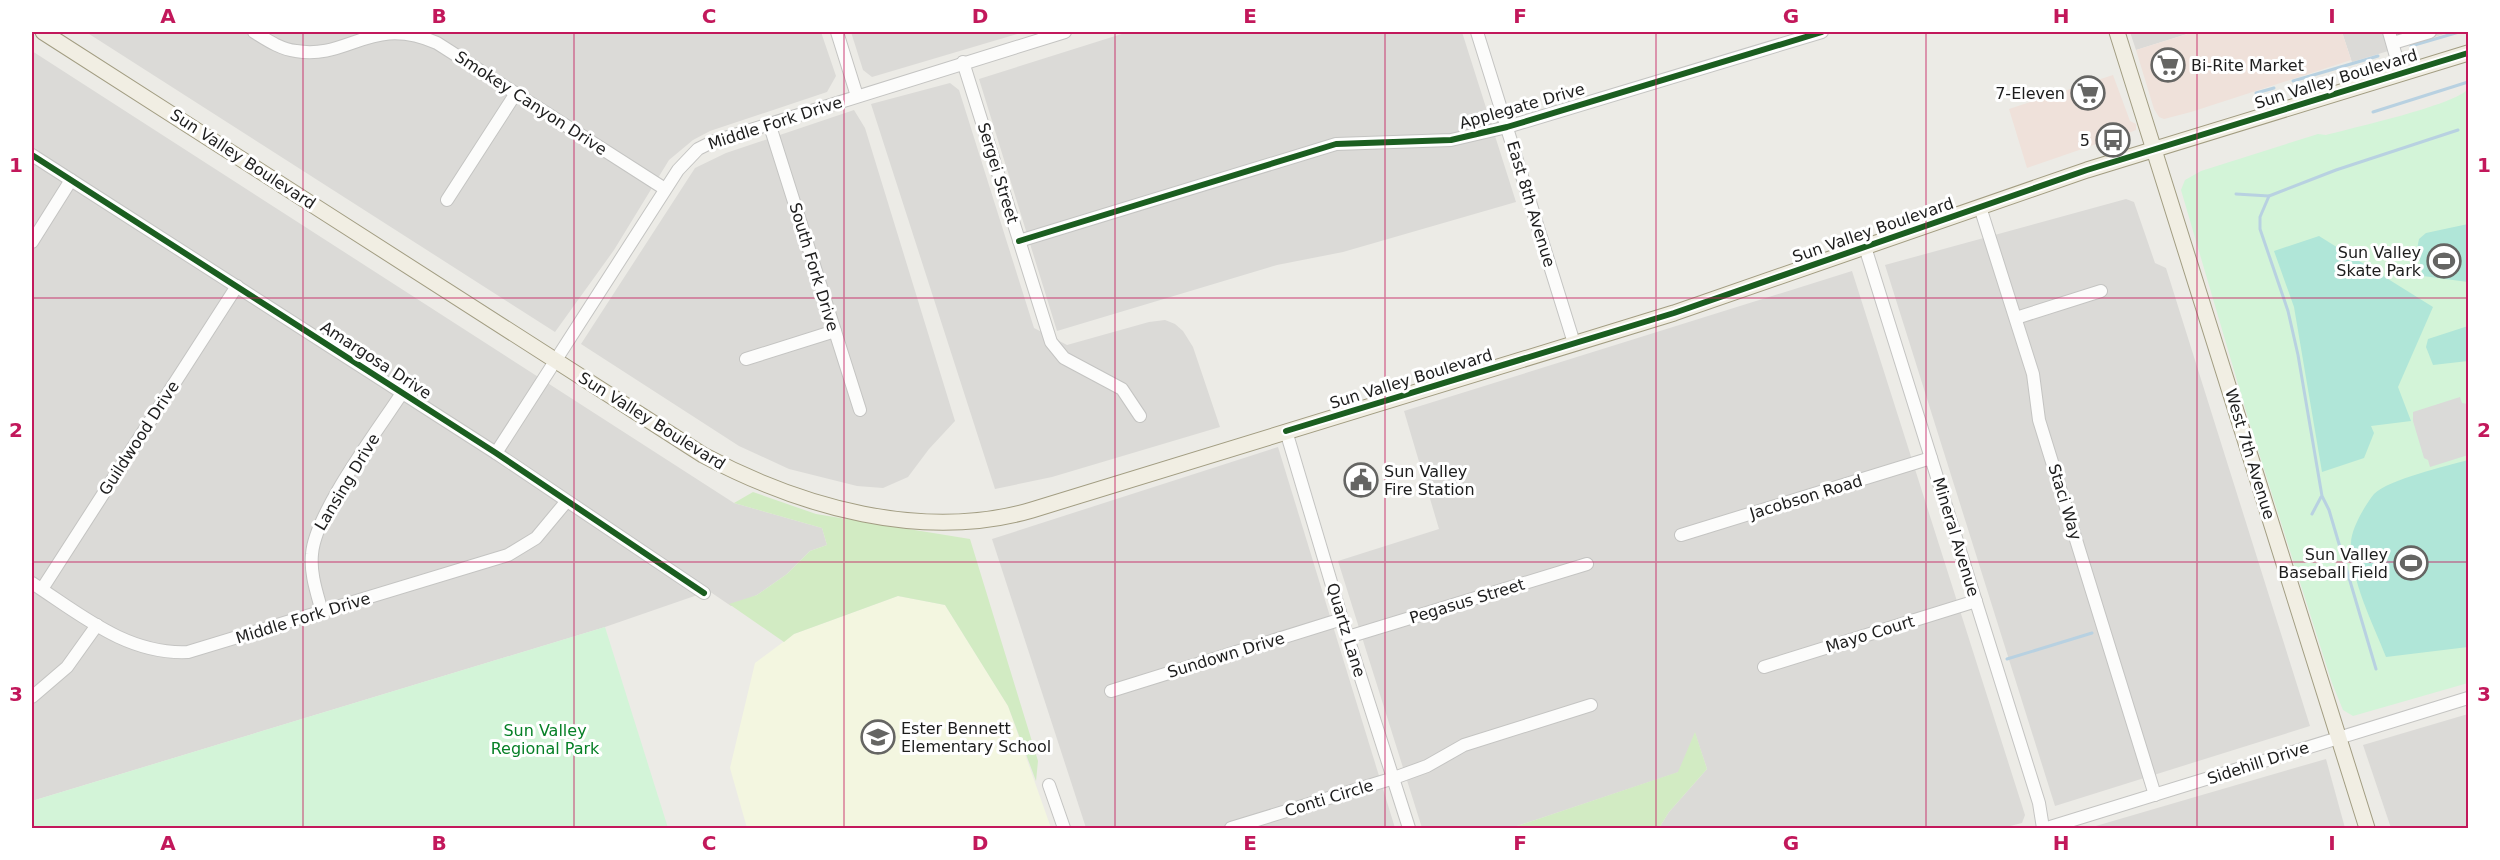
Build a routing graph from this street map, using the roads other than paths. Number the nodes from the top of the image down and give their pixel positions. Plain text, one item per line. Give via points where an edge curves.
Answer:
1 (43, 32) edge
2 (254, 32) edge
3 (837, 32) edge
4 (1065, 32) edge
5 (1477, 32) edge
6 (1822, 32) edge
7 (2117, 32) edge
8 (2430, 32) edge
9 (2391, 37) edge
10 (2469, 53) edge
11 (963, 62) junction
12 (2401, 74) junction
13 (516, 93) junction
14 (857, 96) junction
15 (769, 123) junction
16 (1507, 127) junction
17 (2154, 149) junction
18 (32, 155) edge
19 (71, 180) junction
20 (665, 189) junction
21 (447, 200) dead end
22 (1980, 207) junction
23 (1019, 241) junction
24 (32, 242) edge
25 (1865, 247) junction
26 (237, 286) junction
27 (2101, 291) dead end
28 (2016, 318) junction
29 (835, 331) junction
30 (1574, 343) junction
31 (746, 359) dead end
32 (555, 361) junction
33 (402, 393) junction
34 (860, 410) dead end
35 (1140, 416) dead end
36 (1286, 431) junction
37 (496, 453) junction
38 (1931, 458) junction
39 (566, 502) junction
40 (1681, 535) dead end
41 (1587, 564) dead end
42 (37, 586) edge
43 (704, 593) dead end
44 (1976, 601) junction
45 (322, 612) junction
46 (1342, 620) junction
47 (97, 624) junction
48 (1348, 637) junction
49 (1764, 667) dead end
50 (1111, 691) dead end
51 (32, 697) edge
52 (2469, 698) edge
53 (1591, 705) dead end
54 (2337, 737) junction
55 (1394, 778) junction
56 (1049, 785) dead end
57 (2155, 795) junction
58 (1064, 828) edge
59 (1231, 828) edge
60 (1409, 828) edge
61 (2045, 828) edge
62 (2367, 828) edge

1 - 32 main road, Sun Valley Boulevard
2 - 13 street, Smokey Canyon Drive via 283,48 311,52 376,34 409,34 437,43
3 - 14 street
4 - 11 street, Middle Fork Drive
5 - 16 street, East 8th Avenue
6 - 16 street, Applegate Drive
7 - 17 main road, West 7th Avenue
8 - 9 street
9 - 12 street
10 - 12 main road, Sun Valley Boulevard
11 - 14 street, Middle Fork Drive
11 - 23 street, Sergei Street
12 - 17 main road, Sun Valley Boulevard
13 - 20 street, Smokey Canyon Drive
13 - 21 street
14 - 15 street, Middle Fork Drive
15 - 20 street, Middle Fork Drive via 698,149
15 - 29 street, South Fork Drive
16 - 23 street, Applegate Drive via 1451,140 1343,142
16 - 30 street, East 8th Avenue
17 - 22 main road, Sun Valley Boulevard
17 - 54 main road, West 7th Avenue
18 - 19 street, Amargosa Drive
19 - 24 street
19 - 26 street, Amargosa Drive
20 - 32 street, Middle Fork Drive
22 - 25 main road, Sun Valley Boulevard
22 - 28 street, Staci Way
23 - 35 street, Sergei Street via 1057,351 1072,364 1122,389
25 - 30 main road, Sun Valley Boulevard via 1708,302
25 - 38 street, Mineral Avenue
26 - 33 street, Amargosa Drive
26 - 42 street, Guildwood Drive
27 - 28 street
28 - 57 street, Staci Way via 2033,374 2039,420
29 - 31 street
29 - 34 street, South Fork Drive
30 - 36 main road, Sun Valley Boulevard
32 - 36 main road, Sun Valley Boulevard via 703,455 763,484 856,512 926,522 971,523 1015,515
32 - 37 street, Middle Fork Drive
33 - 37 street, Amargosa Drive
33 - 45 street, Lansing Drive via 315,535 312,567
36 - 46 street, Quartz Lane
37 - 39 street, Amargosa Drive
38 - 40 street, Jacobson Road
38 - 44 street, Mineral Avenue
39 - 43 street, Amargosa Drive
39 - 45 street, Middle Fork Drive via 536,538 508,555
41 - 48 street, Pegasus Street
42 - 47 street, Middle Fork Drive
44 - 49 street, Mayo Court
44 - 61 street, Mineral Avenue
45 - 47 street, Middle Fork Drive via 204,649 171,653 136,646
46 - 48 street, Quartz Lane
46 - 50 street, Sundown Drive
47 - 51 street via 67,667
48 - 55 street, Quartz Lane
52 - 54 street, Sidehill Drive
53 - 55 street, Conti Circle via 1464,745 1427,766
54 - 57 street, Sidehill Drive
54 - 62 main road, West 7th Avenue
55 - 59 street, Conti Circle
55 - 60 street, Quartz Lane
56 - 58 street
57 - 61 street, Sidehill Drive

